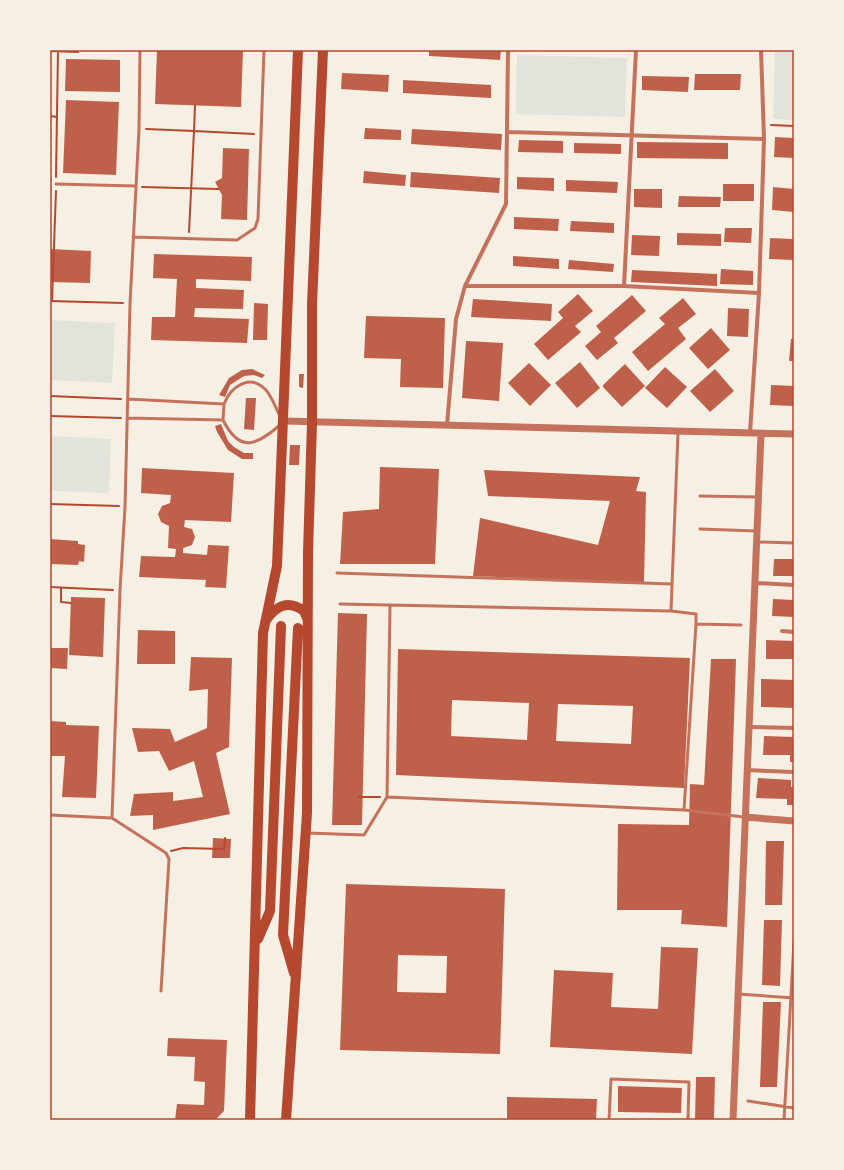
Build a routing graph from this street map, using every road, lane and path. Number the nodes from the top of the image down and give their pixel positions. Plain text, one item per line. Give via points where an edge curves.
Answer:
1 (140, 50) edge
2 (264, 50) edge
3 (298, 50) edge
4 (323, 50) edge
5 (508, 50) edge
6 (636, 50) edge
7 (761, 50) edge
8 (58, 51) edge
9 (50, 52) edge
10 (78, 52) dead end
11 (195, 105) dead end
12 (50, 116) edge
13 (57, 117) junction
14 (763, 125) junction
15 (794, 126) edge
16 (139, 129) junction
17 (194, 132) junction
18 (508, 132) junction
19 (261, 134) junction
20 (633, 136) junction
21 (764, 139) junction
22 (56, 184) junction
23 (135, 186) junction
24 (191, 188) junction
25 (218, 189) dead end
26 (133, 237) junction
27 (189, 239) junction
28 (465, 286) junction
29 (624, 286) junction
30 (759, 292) junction
31 (51, 301) edge
32 (130, 304) junction
33 (50, 396) edge
34 (128, 399) junction
35 (224, 404) junction
36 (50, 416) edge
37 (127, 418) junction
38 (223, 420) junction
39 (284, 421) junction
40 (312, 423) junction
41 (447, 425) junction
42 (678, 433) junction
43 (750, 434) junction
44 (762, 434) junction
45 (794, 434) edge
46 (700, 496) dead end
47 (759, 497) junction
48 (50, 504) edge
49 (125, 507) junction
50 (700, 529) dead end
51 (757, 531) junction
52 (757, 542) junction
53 (794, 543) edge
54 (337, 573) dead end
55 (755, 583) junction
56 (672, 584) junction
57 (794, 585) edge
58 (50, 587) edge
59 (61, 588) junction
60 (120, 590) junction
61 (71, 603) dead end
62 (340, 604) dead end
63 (390, 606) junction
64 (671, 611) junction
65 (308, 620) junction
66 (265, 621) junction
67 (696, 624) junction
68 (741, 625) dead end
69 (281, 626) dead end
70 (298, 628) dead end
71 (782, 631) dead end
72 (794, 632) edge
73 (749, 727) junction
74 (794, 728) edge
75 (747, 770) junction
76 (794, 772) edge
77 (359, 797) dead end
78 (387, 797) junction
79 (684, 810) junction
80 (50, 815) edge
81 (745, 817) junction
82 (112, 818) junction
83 (794, 821) edge
84 (306, 833) junction
85 (225, 838) dead end
86 (166, 852) junction
87 (794, 942) edge
88 (256, 944) junction
89 (296, 978) junction
90 (161, 991) dead end
91 (738, 994) junction
92 (793, 998) edge
93 (748, 1101) dead end
94 (785, 1107) junction
95 (794, 1108) edge
96 (250, 1120) edge
97 (286, 1120) edge
98 (609, 1120) edge
99 (688, 1120) edge
100 (734, 1120) edge
101 (784, 1120) edge

1 - 16 lane
2 - 19 lane
3 - 39 main road
4 - 40 main road via 313,281
5 - 18 street
6 - 20 street
7 - 14 street
8 - 9 path
8 - 10 path
8 - 13 path
11 - 17 path
12 - 13 path
13 - 22 path
14 - 15 path
14 - 21 street
16 - 17 path
16 - 23 lane
17 - 19 path
17 - 24 path
18 - 20 street
18 - 28 street via 506,204
19 - 27 lane via 258,219 255,228 237,240
20 - 21 street
20 - 29 street
21 - 30 street
22 - 23 lane
22 - 31 path
23 - 24 path
23 - 26 lane
24 - 25 path
24 - 27 path
26 - 27 lane
26 - 32 lane
28 - 29 street
28 - 41 street via 456,319
29 - 30 street
30 - 43 street
31 - 32 path
32 - 34 lane
33 - 34 path
34 - 35 lane
34 - 37 lane
35 - 38 lane
35 - 39 lane via 236,387 246,382 257,383 266,390
36 - 37 path
37 - 38 lane
37 - 49 lane
38 - 39 lane via 236,437 246,443 266,437
39 - 40 street
39 - 66 main road via 277,566
40 - 41 street
40 - 65 main road
41 - 42 street
42 - 43 street
42 - 56 lane
43 - 44 street
44 - 45 street
44 - 47 street
46 - 47 lane
47 - 51 street
48 - 49 path
49 - 60 lane
50 - 51 lane
51 - 52 street
52 - 53 lane
52 - 55 street
54 - 56 lane
55 - 57 street
55 - 73 street
56 - 64 lane
58 - 59 path
59 - 60 path
59 - 61 path via 60,602
60 - 82 lane
62 - 63 lane
63 - 64 lane
63 - 78 lane
64 - 67 lane via 696,614
65 - 66 main road via 304,611 286,604 277,607
65 - 84 main road
66 - 88 main road
67 - 68 lane
67 - 79 lane
69 - 88 main road via 270,911
70 - 89 main road via 283,935
71 - 72 street
73 - 74 street
73 - 75 street
75 - 76 street
75 - 81 street
77 - 78 path
78 - 79 lane
78 - 84 lane via 364,835
79 - 81 lane
80 - 82 lane
81 - 83 street
81 - 91 street
82 - 86 lane
84 - 89 main road
85 - 86 path via 224,849 183,848
86 - 90 lane via 169,859
87 - 92 lane
88 - 96 main road
89 - 97 main road
91 - 92 lane
91 - 100 street
92 - 94 lane
93 - 94 lane
94 - 95 lane
94 - 101 lane
98 - 99 lane via 612,1079 689,1082

